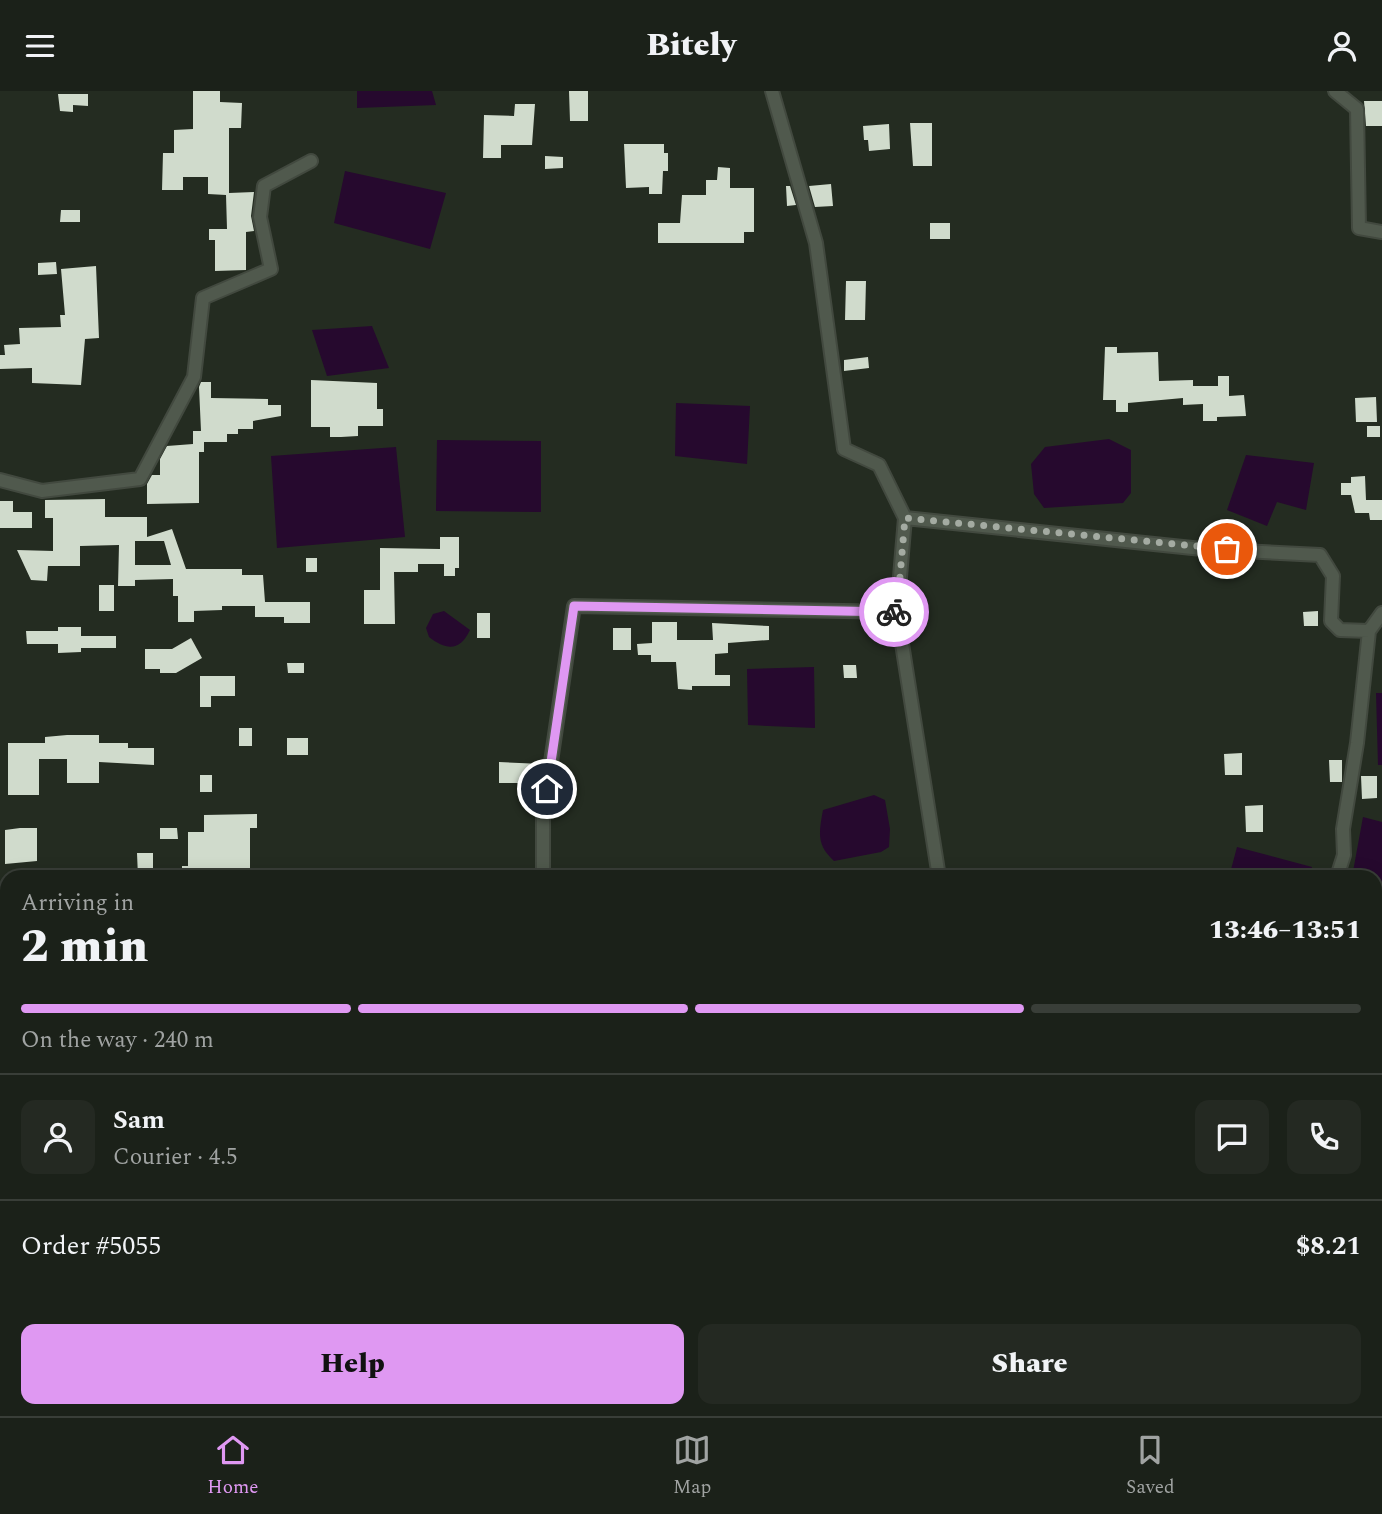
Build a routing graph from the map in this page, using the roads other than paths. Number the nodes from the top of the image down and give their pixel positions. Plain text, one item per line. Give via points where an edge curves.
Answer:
1 (772, 91) edge
2 (1335, 91) edge
3 (311, 161) dead end
4 (1382, 232) edge
5 (0, 480) edge
6 (905, 518) junction
7 (897, 612) junction
8 (1382, 614) edge
9 (1369, 631) junction
10 (543, 870) edge
11 (938, 870) edge
12 (1340, 870) edge

1 - 6 street via 816,243 844,449 879,464
2 - 4 street via 1357,109 1359,228
3 - 5 street via 264,187 260,217 271,269 202,298 194,377 140,479 42,491
6 - 7 street
6 - 9 street via 1202,549 1320,555 1333,576 1331,621 1340,630
7 - 10 street via 574,606 543,815
7 - 11 street
8 - 9 street
9 - 12 street

